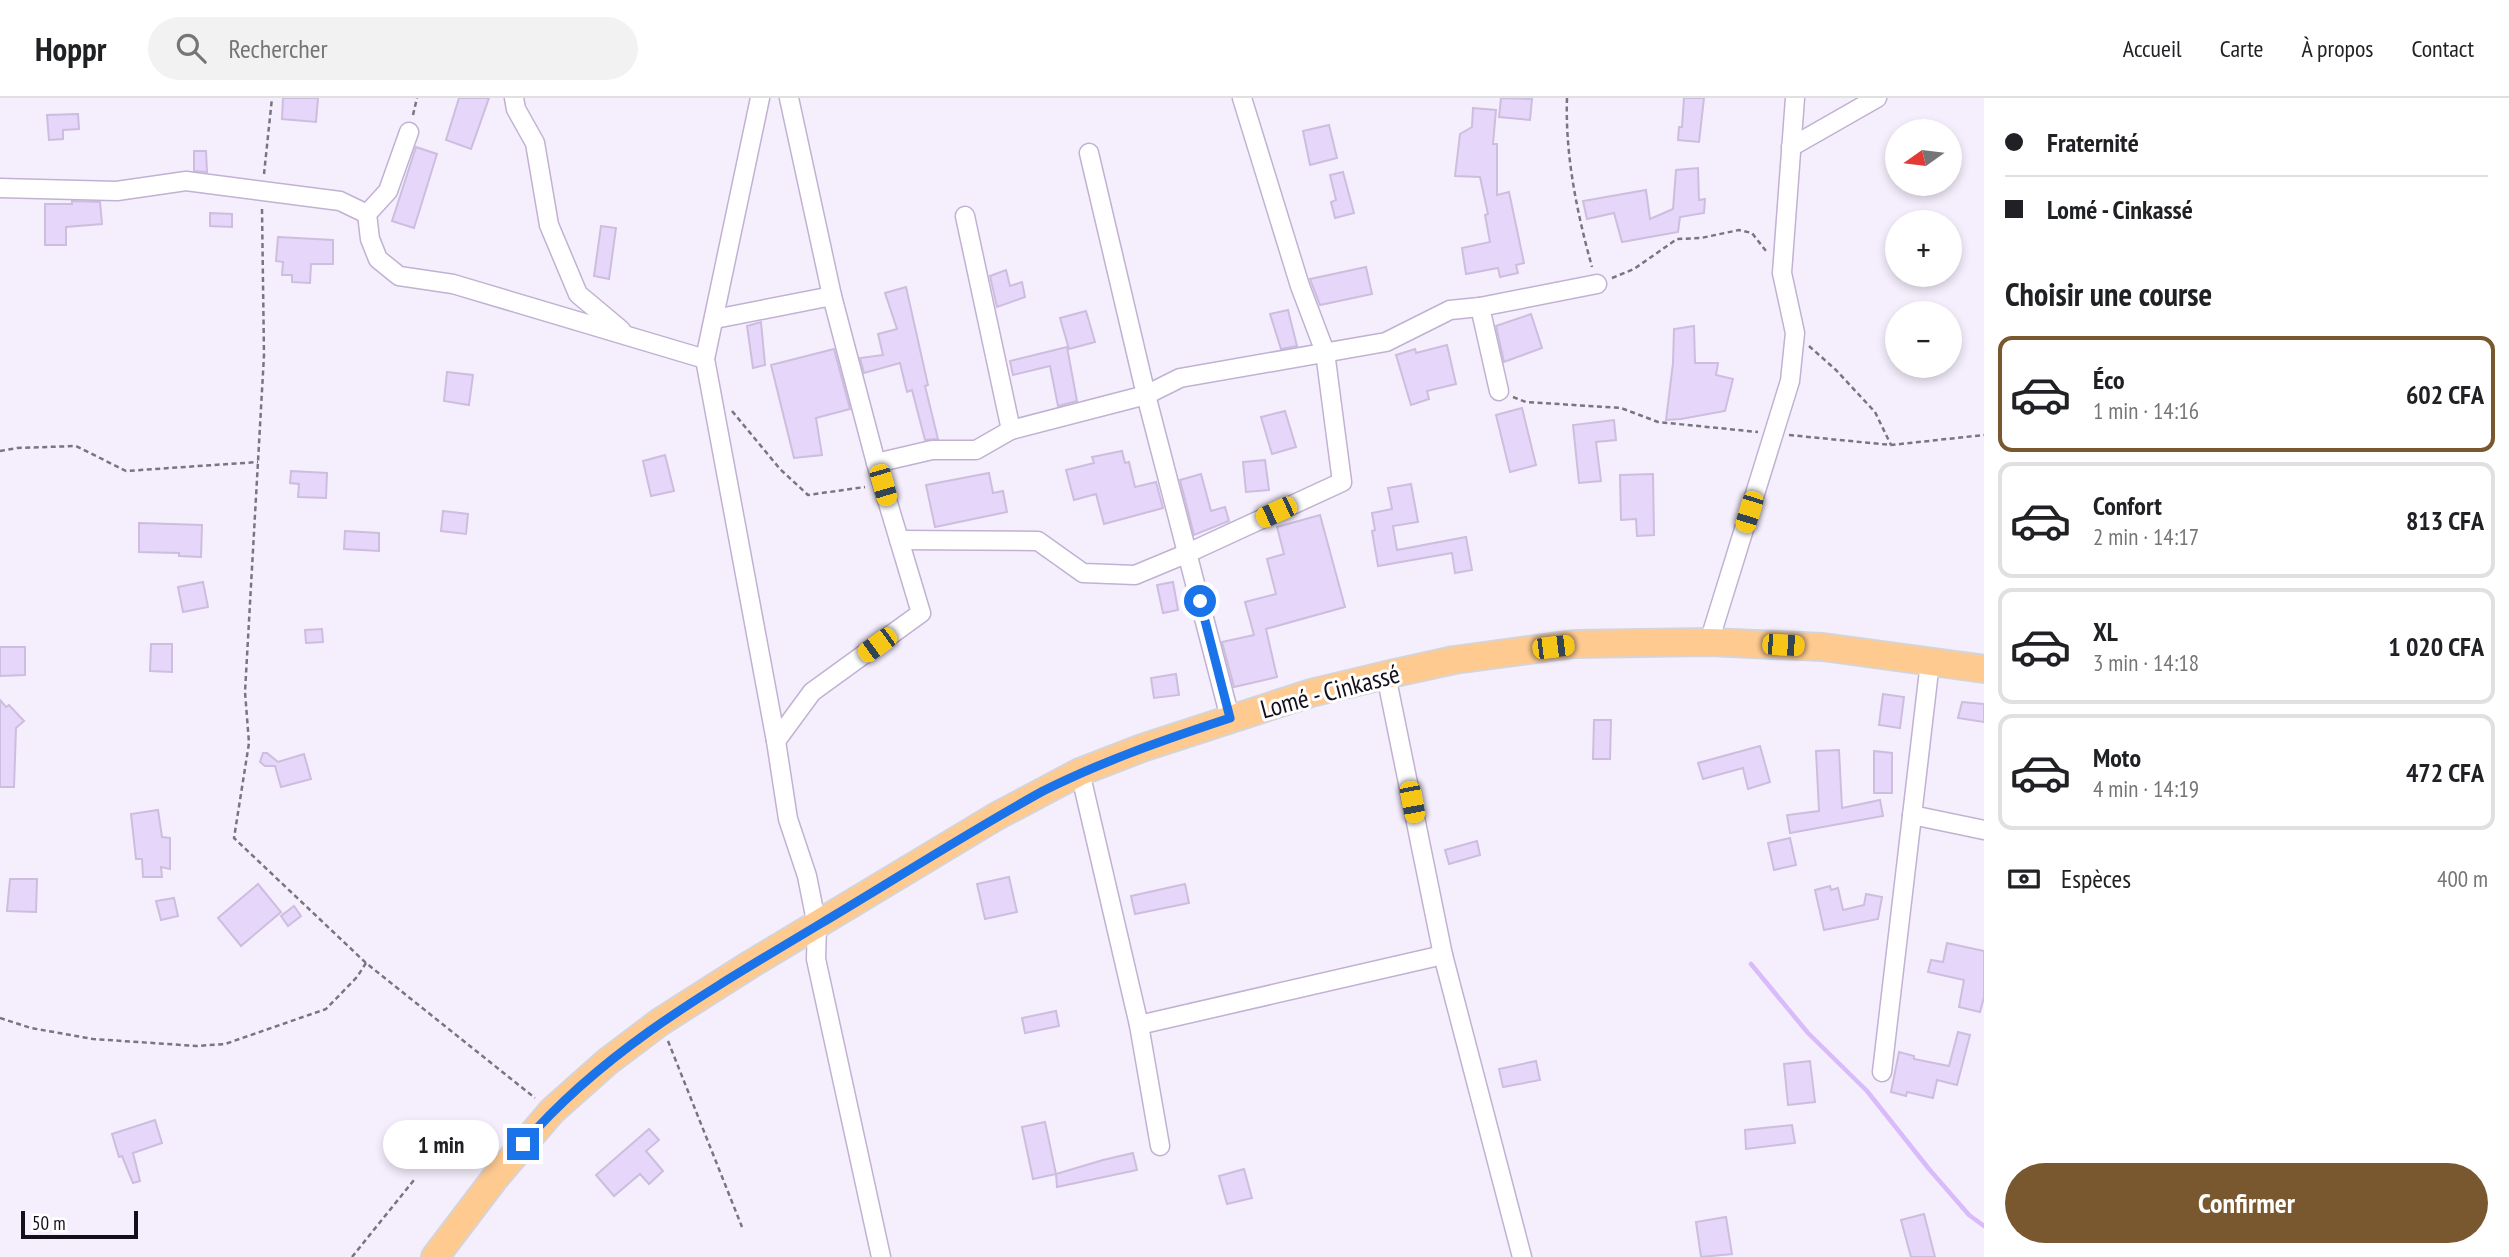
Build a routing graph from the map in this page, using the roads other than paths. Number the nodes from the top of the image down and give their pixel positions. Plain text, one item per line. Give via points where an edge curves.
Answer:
1 (514, 98) edge
2 (760, 98) edge
3 (789, 98) edge
4 (1242, 98) edge
5 (1795, 98) edge
6 (1877, 98) edge
7 (409, 132) dead end
8 (1791, 147) junction
9 (1089, 153) dead end
10 (0, 188) edge
11 (368, 214) junction
12 (965, 216) dead end
13 (1597, 284) road end
14 (832, 296) junction
15 (1480, 307) junction
16 (715, 319) junction
17 (626, 335) junction
18 (1325, 352) junction
19 (705, 359) junction
20 (1499, 391) road end
21 (1146, 395) junction
22 (1011, 429) junction
23 (876, 463) junction
24 (899, 540) junction
25 (1188, 553) junction
26 (1709, 642) junction
27 (1930, 662) junction
28 (1984, 669) edge
29 (1386, 675) junction
30 (1230, 718) junction
31 (776, 741) junction
32 (1080, 772) junction
33 (1912, 815) junction
34 (1984, 830) edge
35 (817, 926) junction
36 (1443, 955) junction
37 (1139, 1025) junction
38 (1882, 1072) dead end
39 (1160, 1146) dead end
40 (435, 1257) edge
41 (881, 1257) edge
42 (1522, 1257) edge

1 - 17 street via 535,143 549,225 578,294
2 - 16 street
3 - 14 street
4 - 18 street
5 - 8 street
6 - 8 street
7 - 11 street via 388,191
8 - 26 street via 1782,273 1795,333 1790,381
9 - 21 street
10 - 11 street via 117,191 186,180 340,201
11 - 17 street via 378,259 399,276 453,284
12 - 22 street
13 - 15 street
14 - 16 street
14 - 23 street
15 - 18 street via 1450,310 1386,342
15 - 20 street
16 - 19 street
17 - 19 street
18 - 21 street via 1180,378
18 - 25 street via 1342,482
19 - 31 street
21 - 22 street
21 - 25 street
22 - 23 street via 976,450 932,450
23 - 24 street
24 - 25 street via 1038,541 1083,573 1135,575
24 - 31 street via 921,613 812,692
25 - 30 street
26 - 27 highway, Lomé - Cinkassé via 1823,647
26 - 29 highway, Lomé - Cinkassé via 1574,644 1454,660
27 - 28 highway, Lomé - Cinkassé
27 - 33 street
29 - 30 highway, Lomé - Cinkassé
29 - 36 street
30 - 32 highway, Lomé - Cinkassé
31 - 35 street via 788,819
32 - 35 highway, Lomé - Cinkassé via 997,816
32 - 37 street
33 - 34 street
33 - 38 street
35 - 40 highway, Lomé - Cinkassé via 660,1022 607,1062 552,1111
35 - 41 street via 816,959
36 - 37 street
36 - 42 street
37 - 39 street

